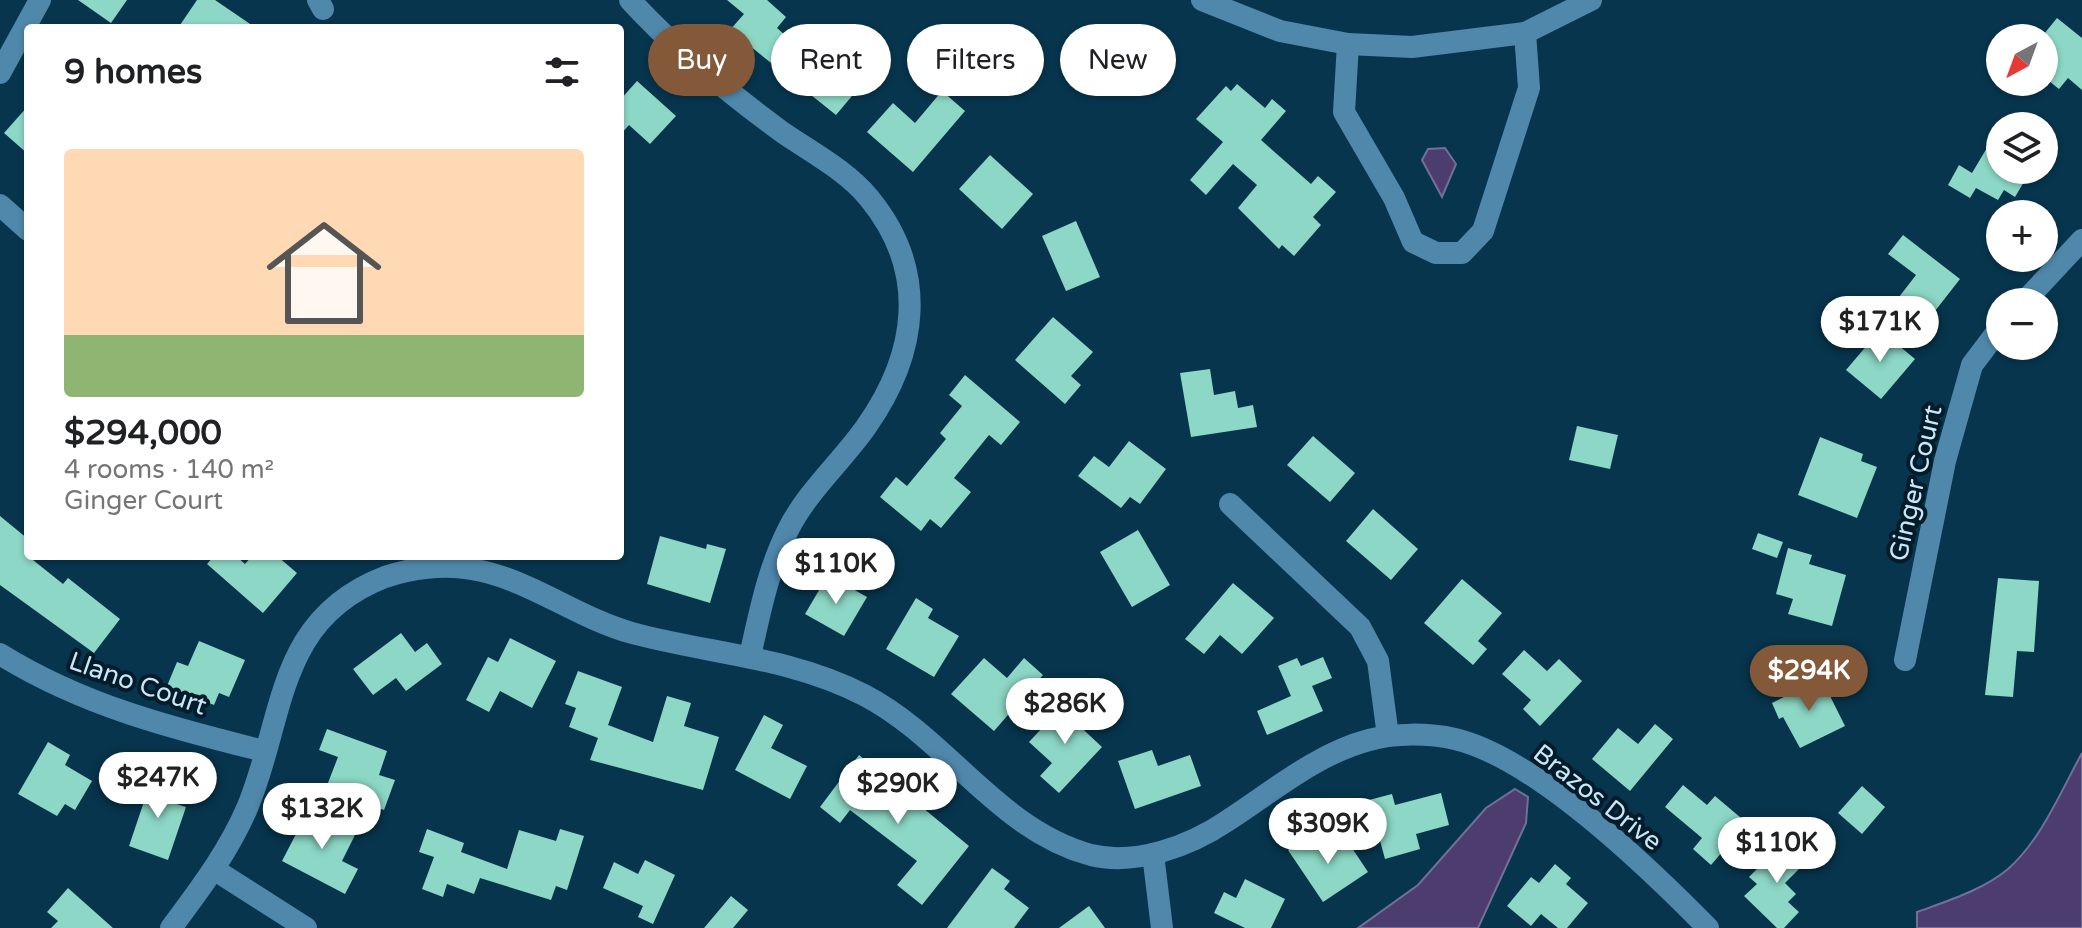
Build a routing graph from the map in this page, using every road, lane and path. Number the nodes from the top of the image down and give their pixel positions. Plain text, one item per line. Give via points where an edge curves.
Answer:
1 (40, 0) edge
2 (630, 0) edge
3 (1202, 0) edge
4 (1591, 0) edge
5 (27, 24) edge
6 (24, 29) edge
7 (1525, 33) junction
8 (1348, 44) junction
9 (0, 73) edge
10 (0, 205) edge
11 (24, 226) edge
12 (2082, 240) edge
13 (2037, 288) edge
14 (1986, 346) edge
15 (1230, 504) dead end
16 (416, 563) edge
17 (0, 654) edge
18 (750, 656) junction
19 (1905, 660) dead end
20 (1388, 736) junction
21 (264, 751) junction
22 (1153, 854) junction
23 (215, 870) junction
24 (171, 928) edge
25 (306, 928) edge
26 (1162, 928) edge
27 (1708, 928) edge

1 - 5 street
2 - 18 street via 780,130 867,196 901,247 908,269 910,321 904,350 883,401 789,526 766,582
3 - 8 street via 1280,31
4 - 7 street
6 - 9 street
7 - 8 street via 1412,47
7 - 8 street via 1529,88 1483,231 1462,253 1436,253 1413,242 1344,112
10 - 11 street
12 - 13 street
14 - 19 street, Ginger Court via 1972,365 1945,461
15 - 20 street via 1360,627 1378,661
16 - 18 street, Brazos Drive via 497,575 629,632
16 - 21 street, Brazos Drive via 363,587 329,611 290,668
17 - 21 street, Llano Court via 72,694 123,713
18 - 22 street, Brazos Drive via 801,669 867,696 944,752 1037,833 1095,856
20 - 22 street, Brazos Drive via 1323,758 1207,834
20 - 27 street, Brazos Drive via 1456,740 1501,758 1570,805
21 - 23 street, Brazos Drive via 248,805
22 - 26 street
23 - 24 street, Brazos Drive
23 - 25 street

